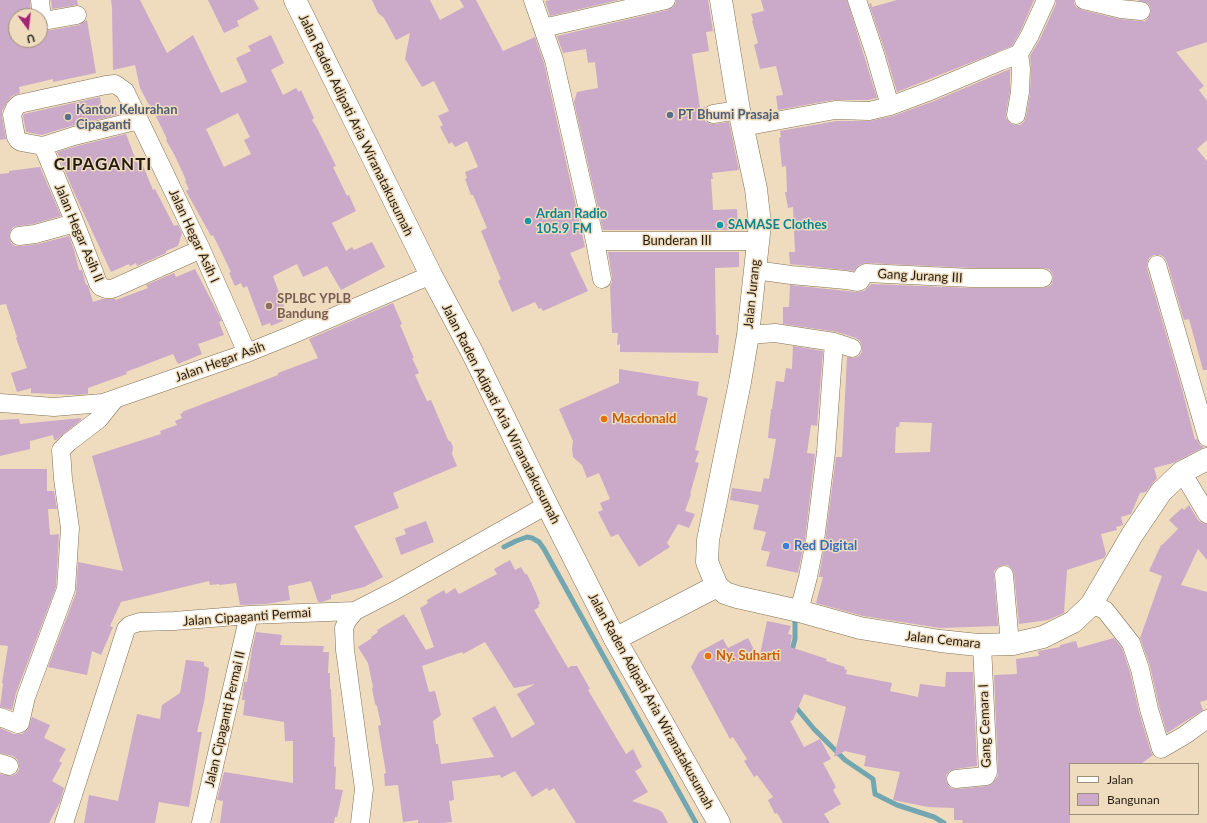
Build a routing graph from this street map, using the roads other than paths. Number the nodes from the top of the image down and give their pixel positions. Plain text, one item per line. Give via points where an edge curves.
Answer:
1 (40, 0) edge
2 (295, 0) edge
3 (533, 0) edge
4 (666, 0) edge
5 (721, 0) edge
6 (857, 0) edge
7 (1046, 0) edge
8 (1084, 0) edge
9 (1141, 11) dead end
10 (77, 15) dead end
11 (543, 28) junction
12 (1018, 54) junction
13 (890, 106) junction
14 (713, 114) dead end
15 (1016, 115) dead end
16 (741, 118) junction
17 (139, 120) junction
18 (42, 146) junction
19 (75, 223) junction
20 (19, 236) dead end
21 (595, 240) junction
22 (758, 241) junction
23 (201, 249) junction
24 (1157, 265) dead end
25 (755, 270) junction
26 (431, 275) junction
27 (1043, 278) dead end
28 (602, 279) dead end
29 (748, 335) junction
30 (834, 342) junction
31 (852, 348) dead end
32 (247, 353) junction
33 (115, 399) junction
34 (0, 403) edge
35 (1207, 437) edge
36 (1207, 459) edge
37 (1182, 472) junction
38 (547, 505) junction
39 (1207, 514) edge
40 (1004, 575) dead end
41 (717, 586) junction
42 (1091, 605) junction
43 (355, 610) junction
44 (799, 611) junction
45 (249, 616) junction
46 (615, 639) junction
47 (1010, 644) junction
48 (982, 645) junction
49 (0, 718) edge
50 (1207, 719) edge
51 (956, 779) dead end
52 (64, 823) edge
53 (201, 823) edge
54 (360, 823) edge
55 (719, 823) edge

1 - 10 street via 44,21
2 - 26 main road, Jalan Raden Adipati Aria Wiranatakusumah
3 - 11 street
4 - 11 street
5 - 16 main road, Jalan Jurang
6 - 13 street
7 - 12 street
8 - 9 street
11 - 21 street via 554,60
12 - 13 street
12 - 15 street via 1020,92
13 - 16 street via 869,111 835,110
14 - 16 street
16 - 22 main road, Jalan Jurang via 759,206
17 - 18 street
17 - 18 street, Jalan Hegar Asih I via 125,91 115,84 19,104 12,115 16,137 21,142
17 - 23 street, Jalan Hegar Asih I
18 - 19 street, Jalan Hegar Asih II
19 - 20 street
19 - 23 street, Jalan Hegar Asih II via 98,283 106,289
21 - 22 street, Bunderan III
21 - 28 street
22 - 25 main road, Jalan Jurang
23 - 32 street, Jalan Hegar Asih I
24 - 35 street
25 - 27 street, Gang Jurang III via 856,282 866,273 972,278
25 - 29 main road, Jalan Jurang
26 - 32 street, Jalan Hegar Asih
26 - 38 main road, Jalan Raden Adipati Aria Wiranatakusumah
29 - 30 street via 775,333
29 - 41 main road, Jalan Jurang via 708,540 707,562
30 - 31 street
30 - 44 street via 826,452 815,541
32 - 33 street, Jalan Hegar Asih
33 - 34 street, Jalan Hegar Asih via 103,403 54,407
33 - 49 street via 99,419 61,450 70,528 66,589 26,697 20,723
36 - 37 main road, Jalan Cemara
37 - 39 street
37 - 42 main road, Jalan Cemara via 1161,492 1132,535
38 - 43 street, Jalan Cipaganti Permai via 394,591
38 - 46 main road, Jalan Raden Adipati Aria Wiranatakusumah
40 - 47 street
41 - 44 main road, Jalan Cemara via 725,593 737,597
41 - 46 main road
42 - 47 main road, Jalan Cemara via 1073,622 1043,637
42 - 50 street via 1105,610 1131,643 1161,749
43 - 45 street, Jalan Cipaganti Permai
43 - 54 street via 344,628 364,789
44 - 48 main road, Jalan Cemara via 860,628
45 - 52 street, Jalan Cipaganti Permai via 140,622 126,629
45 - 53 street, Jalan Cipaganti Permai II
46 - 55 main road, Jalan Raden Adipati Aria Wiranatakusumah
47 - 48 main road, Jalan Cemara
48 - 51 street, Gang Cemara I via 988,772 986,776

